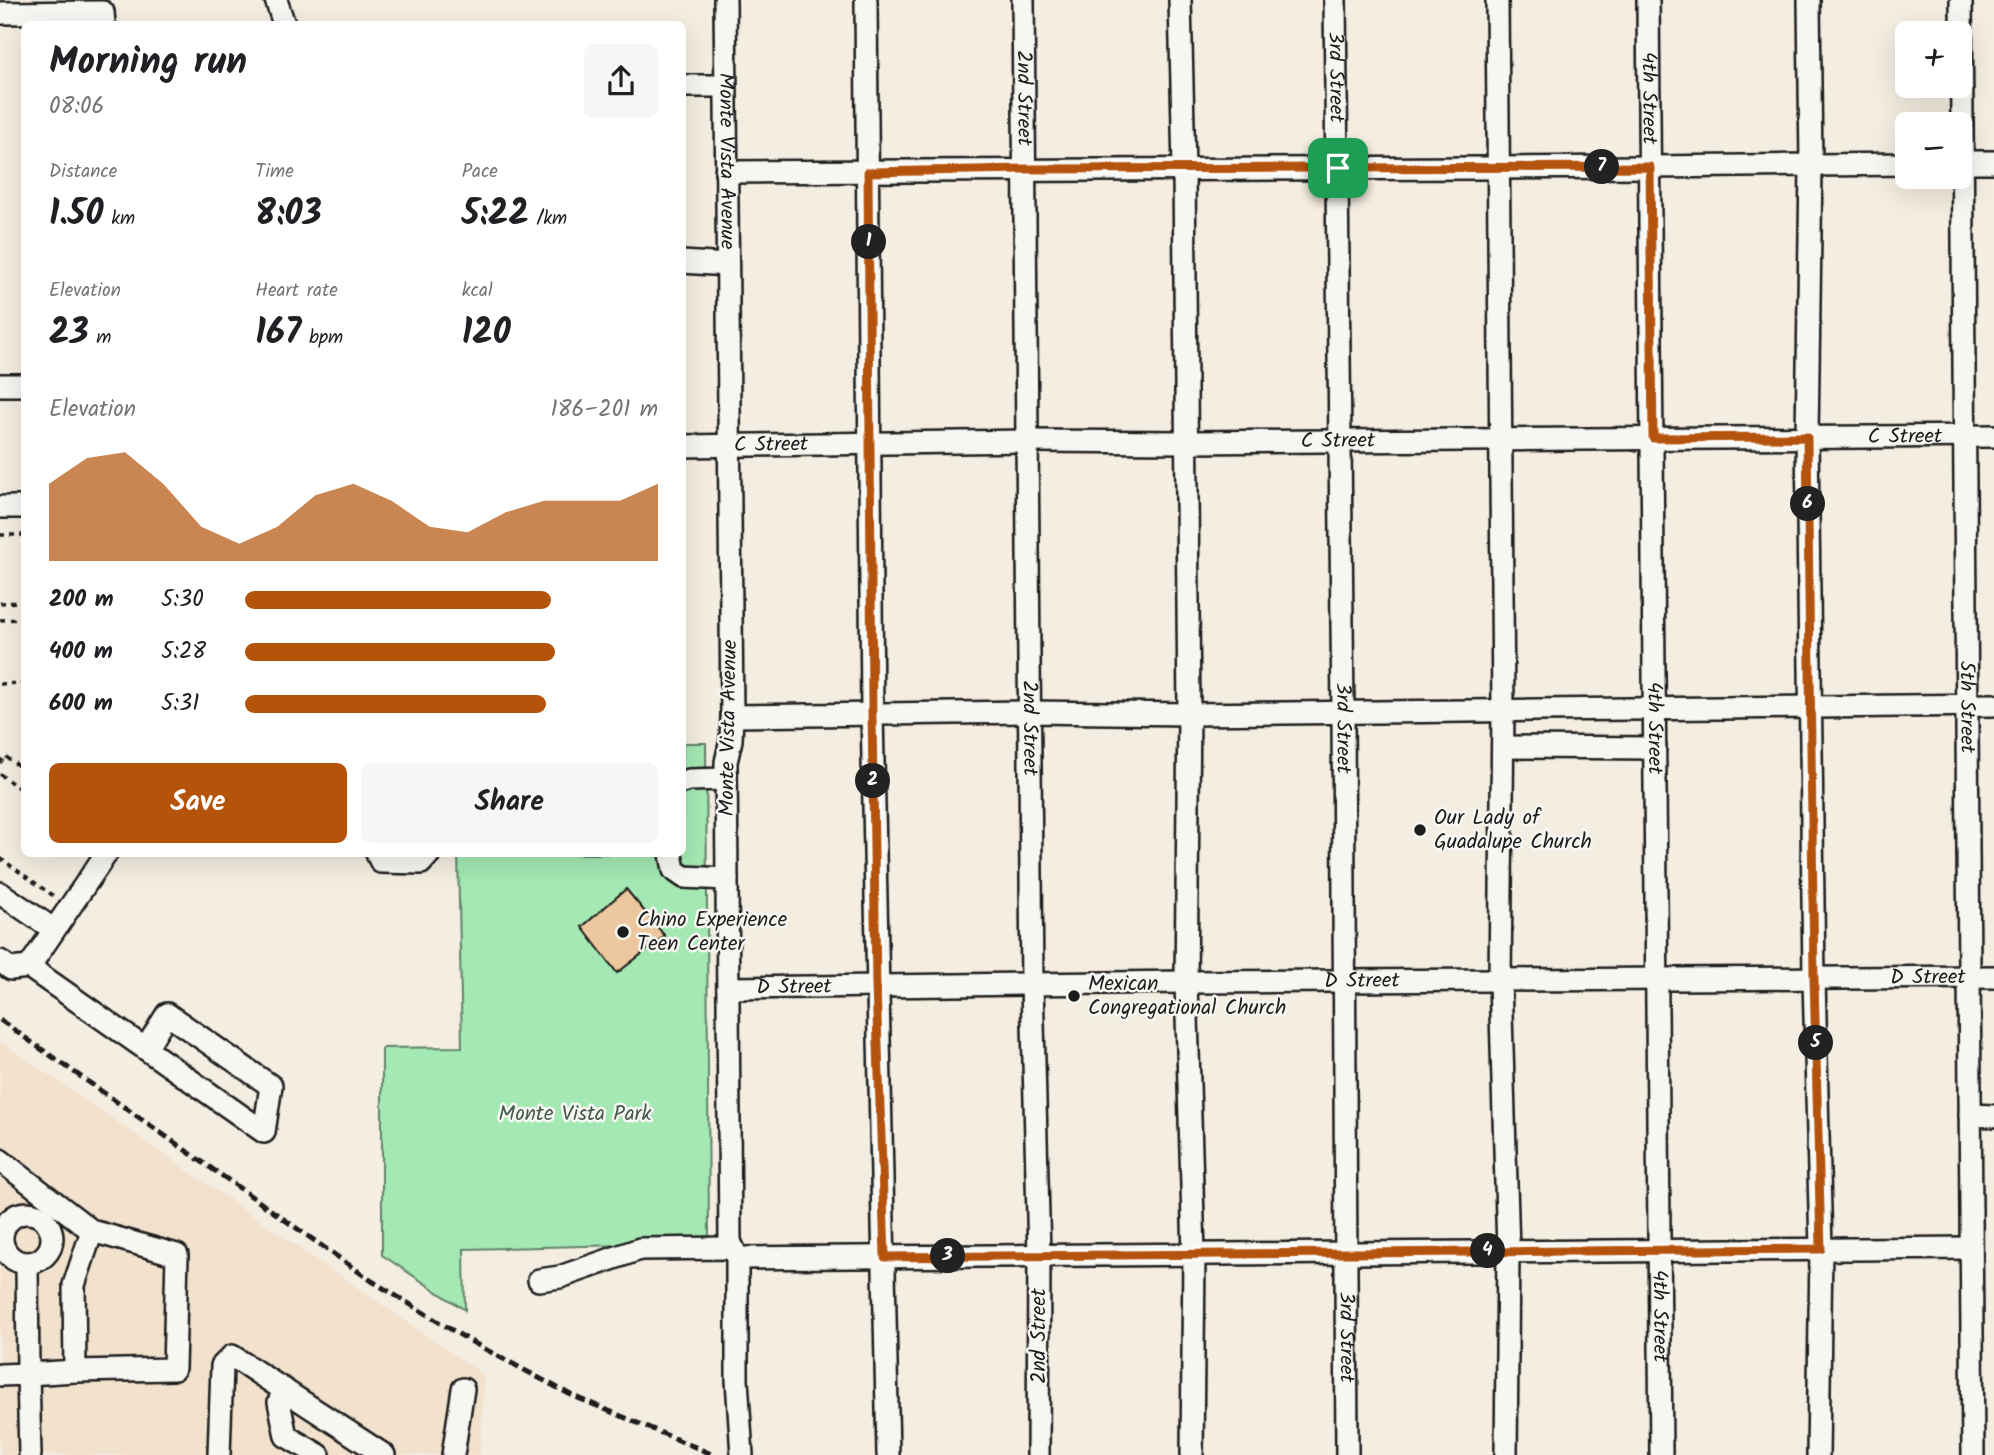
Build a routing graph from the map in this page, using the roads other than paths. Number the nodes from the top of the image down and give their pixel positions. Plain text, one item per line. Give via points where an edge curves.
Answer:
1 (276, 0) edge
2 (725, 0) edge
3 (866, 0) edge
4 (1023, 0) edge
5 (1180, 0) edge
6 (1335, 0) edge
7 (1497, 0) edge
8 (1648, 0) edge
9 (1809, 0) edge
10 (1961, 0) edge
11 (0, 13) edge
12 (104, 18) edge
13 (283, 21) edge
14 (686, 86) edge
15 (725, 86) junction
16 (1961, 112) edge
17 (1972, 162) edge
18 (1994, 162) edge
19 (1895, 164) edge
20 (1811, 166) junction
21 (1498, 167) junction
22 (1650, 167) junction
23 (1338, 168) junction
24 (1025, 169) junction
25 (1184, 170) junction
26 (726, 172) junction
27 (868, 172) junction
28 (1961, 189) edge
29 (686, 262) edge
30 (727, 265) junction
31 (0, 385) edge
32 (21, 385) edge
33 (1964, 436) junction
34 (1994, 436) edge
35 (1807, 437) junction
36 (1653, 438) junction
37 (1340, 439) junction
38 (1501, 439) junction
39 (1027, 441) junction
40 (871, 442) junction
41 (1186, 442) junction
42 (729, 445) junction
43 (686, 446) edge
44 (0, 507) edge
45 (21, 507) edge
46 (1966, 705) junction
47 (1994, 705) edge
48 (1655, 707) junction
49 (1812, 708) junction
50 (1503, 711) junction
51 (1029, 712) junction
52 (1343, 712) junction
53 (872, 713) junction
54 (1189, 714) junction
55 (732, 716) junction
56 (1503, 747) junction
57 (1655, 747) junction
58 (726, 779) junction
59 (686, 780) edge
60 (104, 857) edge
61 (379, 857) edge
62 (426, 857) edge
63 (672, 857) edge
64 (727, 879) junction
65 (0, 893) edge
66 (53, 929) junction
67 (0, 961) edge
68 (29, 967) junction
69 (1994, 977) edge
70 (1968, 978) junction
71 (1814, 979) junction
72 (1500, 980) junction
73 (1657, 980) junction
74 (1344, 981) junction
75 (1186, 982) junction
76 (1032, 984) junction
77 (876, 985) junction
78 (728, 988) junction
79 (146, 1048) junction
80 (1970, 1115) junction
81 (1994, 1115) edge
82 (0, 1160) edge
83 (92, 1231) junction
84 (1, 1232) edge
85 (1971, 1248) junction
86 (1821, 1249) junction
87 (1660, 1250) junction
88 (1508, 1251) junction
89 (735, 1253) junction
90 (1347, 1253) junction
91 (1194, 1254) junction
92 (1039, 1255) junction
93 (885, 1257) junction
94 (27, 1263) junction
95 (539, 1280) dead end
96 (75, 1371) junction
97 (0, 1374) edge
98 (29, 1374) junction
99 (284, 1389) junction
100 (463, 1389) dead end
101 (744, 1454) edge
102 (30, 1455) edge
103 (219, 1455) edge
104 (318, 1455) edge
105 (384, 1455) edge
106 (453, 1455) edge
107 (888, 1455) edge
108 (1038, 1455) edge
109 (1192, 1455) edge
110 (1347, 1455) edge
111 (1506, 1455) edge
112 (1661, 1455) edge
113 (1818, 1455) edge
114 (1973, 1455) edge

1 - 13 street
2 - 15 street, Monte Vista Avenue
3 - 27 street
4 - 24 street, 2nd Street
5 - 25 street
6 - 23 street, 3rd Street
7 - 21 street
8 - 22 street, 4th Street
9 - 20 street
10 - 16 street, 5th Street
11 - 12 street
14 - 15 street
15 - 26 street, Monte Vista Avenue
17 - 18 street
19 - 20 street
20 - 22 street
20 - 35 street
21 - 22 street
21 - 23 street
21 - 38 street
22 - 36 street, 4th Street
23 - 25 street
23 - 37 street, 3rd Street
24 - 25 street
24 - 27 street
24 - 39 street, 2nd Street
25 - 41 street
26 - 27 street
26 - 30 street, Monte Vista Avenue
27 - 40 street
28 - 33 street, 5th Street
29 - 30 street
30 - 42 street, Monte Vista Avenue
31 - 32 street
33 - 34 street, C Street
33 - 35 street, C Street
33 - 46 street, 5th Street
35 - 36 street, C Street
35 - 49 street
36 - 38 street, C Street
36 - 48 street, 4th Street
37 - 38 street, C Street
37 - 41 street, C Street
37 - 52 street, 3rd Street
38 - 50 street
39 - 40 street, C Street
39 - 41 street, C Street
39 - 51 street, 2nd Street
40 - 42 street, C Street
40 - 53 street
41 - 54 street
42 - 43 street, C Street
42 - 55 street, Monte Vista Avenue
44 - 45 street
46 - 47 street
46 - 49 street
46 - 70 street, 5th Street
48 - 49 street
48 - 50 street
48 - 57 street, 4th Street
49 - 71 street
50 - 52 street
50 - 56 street
51 - 53 street
51 - 54 street
51 - 76 street, 2nd Street
52 - 54 street
52 - 74 street, 3rd Street
53 - 55 street
53 - 77 street
54 - 75 street
55 - 58 street, Monte Vista Avenue
56 - 57 street
56 - 72 street
57 - 73 street, 4th Street
58 - 59 street
58 - 64 street, Monte Vista Avenue
60 - 66 street
61 - 62 street via 382,862 421,863
63 - 64 street via 674,870 684,877
64 - 78 street, Monte Vista Avenue
65 - 66 street
66 - 68 street
67 - 68 street via 11,969
68 - 79 street
69 - 70 street, D Street
70 - 71 street, D Street
70 - 80 street, 5th Street
71 - 73 street, D Street
71 - 86 street
72 - 73 street, D Street
72 - 74 street, D Street
72 - 88 street
73 - 87 street, 4th Street
74 - 75 street, D Street
74 - 90 street, 3rd Street
75 - 76 street, D Street
75 - 91 street
76 - 77 street, D Street
76 - 92 street, 2nd Street
77 - 78 street, D Street
77 - 93 street
78 - 89 street, Monte Vista Avenue via 730,1241
79 - 79 street via 254,1124 264,1132 271,1086 167,1014
80 - 81 street
80 - 85 street, 5th Street
82 - 83 street
83 - 96 street via 74,1285
83 - 96 street via 177,1255 174,1369
84 - 94 street via 7,1254
84 - 94 street via 18,1215 33,1214 46,1223 51,1245 42,1258
85 - 86 street
85 - 114 street, 5th Street
86 - 87 street
86 - 113 street
87 - 88 street
87 - 112 street, 4th Street
88 - 90 street
88 - 111 street
89 - 93 street
89 - 95 street via 640,1250
89 - 101 street, Monte Vista Avenue via 737,1380
90 - 91 street
90 - 110 street, 3rd Street
91 - 92 street
91 - 109 street
92 - 93 street
92 - 108 street, 2nd Street
93 - 107 street
94 - 98 street
96 - 98 street
97 - 98 street
98 - 102 street
99 - 103 street via 232,1356 222,1366
99 - 104 street via 279,1402 286,1436
99 - 105 street
100 - 106 street

